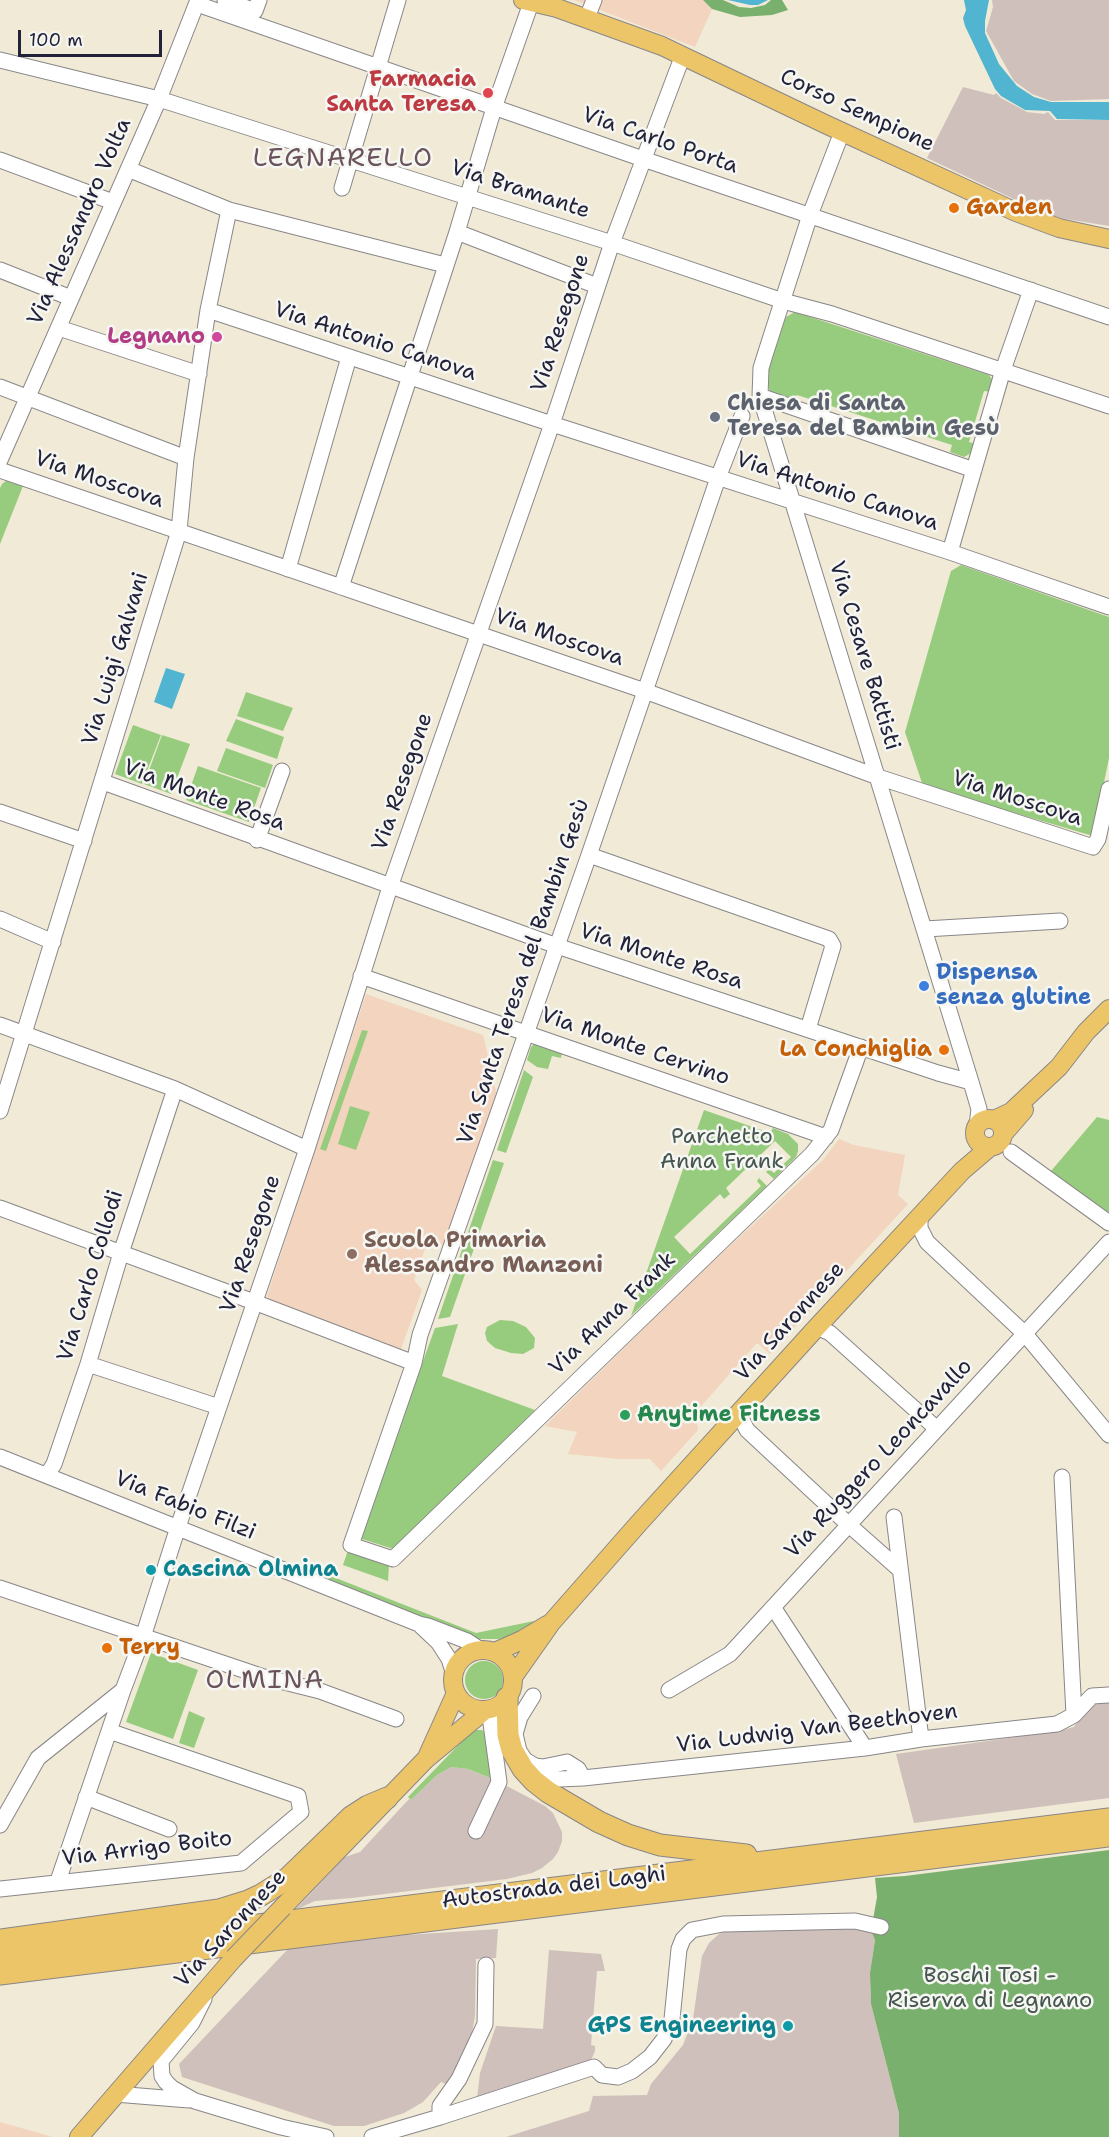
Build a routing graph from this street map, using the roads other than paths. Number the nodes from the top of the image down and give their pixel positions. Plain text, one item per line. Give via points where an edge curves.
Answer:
1 (259, 0) edge
2 (398, 0) edge
3 (594, 0) edge
4 (198, 2) edge
5 (219, 3) edge
6 (538, 3) edge
7 (587, 18) junction
8 (683, 56) junction
9 (0, 60) edge
10 (378, 67) junction
11 (159, 99) junction
12 (494, 108) junction
13 (842, 132) junction
14 (351, 159) junction
15 (643, 159) junction
16 (0, 160) edge
17 (128, 169) junction
18 (342, 188) dead end
19 (466, 197) junction
20 (113, 202) junction
21 (229, 210) junction
22 (810, 215) junction
23 (457, 232) junction
24 (1109, 239) edge
25 (612, 243) junction
26 (445, 265) junction
27 (0, 270) edge
28 (597, 286) junction
29 (1030, 290) junction
30 (71, 298) junction
31 (783, 301) junction
32 (208, 310) junction
33 (1109, 317) edge
34 (58, 328) junction
35 (349, 357) junction
36 (1003, 370) junction
37 (199, 374) junction
38 (409, 377) junction
39 (0, 387) edge
40 (760, 396) junction
41 (27, 398) junction
42 (1109, 405) edge
43 (742, 416) dead end
44 (552, 424) junction
45 (186, 458) junction
46 (0, 460) edge
47 (0, 470) edge
48 (974, 470) junction
49 (718, 478) junction
50 (793, 502) junction
51 (179, 531) junction
52 (950, 552) junction
53 (288, 569) junction
54 (341, 587) junction
55 (1109, 607) edge
56 (478, 634) junction
57 (645, 691) junction
58 (282, 771) dead end
59 (878, 777) junction
60 (103, 782) junction
61 (1109, 789) edge
62 (0, 812) edge
63 (257, 840) junction
64 (84, 841) junction
65 (589, 855) junction
66 (390, 887) junction
67 (0, 919) edge
68 (1060, 921) dead end
69 (925, 929) junction
70 (53, 942) junction
71 (557, 946) junction
72 (361, 976) junction
73 (1109, 1009) edge
74 (1109, 1023) edge
75 (0, 1025) edge
76 (808, 1029) junction
77 (526, 1033) junction
78 (23, 1035) junction
79 (861, 1047) junction
80 (971, 1082) junction
81 (175, 1089) junction
82 (0, 1111) edge
83 (992, 1133) junction
84 (826, 1137) junction
85 (307, 1149) junction
86 (0, 1208) edge
87 (920, 1216) junction
88 (1109, 1223) edge
89 (1109, 1242) edge
90 (121, 1253) junction
91 (255, 1302) junction
92 (817, 1327) junction
93 (1025, 1334) junction
94 (88, 1364) junction
95 (414, 1364) junction
96 (219, 1407) junction
97 (739, 1414) junction
98 (937, 1429) junction
99 (1109, 1435) edge
100 (0, 1457) edge
101 (47, 1475) junction
102 (1062, 1478) dead end
103 (894, 1517) dead end
104 (849, 1525) junction
105 (178, 1527) junction
106 (351, 1545) joint
107 (900, 1570) junction
108 (0, 1588) edge
109 (773, 1607) junction
110 (551, 1623) junction
111 (419, 1624) junction
112 (143, 1637) junction
113 (488, 1651) junction
114 (454, 1674) junction
115 (513, 1677) junction
116 (123, 1690) junction
117 (669, 1690) dead end
118 (456, 1693) junction
119 (1109, 1695) edge
120 (532, 1696) dead end
121 (507, 1698) junction
122 (487, 1710) junction
123 (1074, 1715) junction
124 (396, 1719) dead end
125 (110, 1731) junction
126 (921, 1739) junction
127 (865, 1749) junction
128 (426, 1759) junction
129 (523, 1769) junction
130 (583, 1778) junction
131 (86, 1797) junction
132 (387, 1798) junction
133 (1109, 1819) edge
134 (0, 1825) edge
135 (169, 1829) dead end
136 (476, 1831) dead end
137 (1109, 1836) edge
138 (783, 1859) junction
139 (58, 1881) junction
140 (0, 1889) edge
141 (881, 1927) dead end
142 (0, 1940) edge
143 (146, 1956) junction
144 (0, 1957) edge
145 (486, 1965) dead end
146 (0, 1974) edge
147 (0, 1983) edge
148 (211, 1986) junction
149 (115, 2094) junction
150 (195, 2101) junction
151 (440, 2117) junction
152 (79, 2137) edge
153 (326, 2137) edge
154 (372, 2137) edge

1 - 5 street via 255,11
2 - 10 street
3 - 7 street
4 - 5 street, Via Carlo Porta
4 - 11 street, Via Alessandro Volta
5 - 10 street, Via Carlo Porta
6 - 7 main road, Corso Sempione
6 - 12 street
7 - 8 main road, Corso Sempione
8 - 13 main road, Corso Sempione
8 - 15 street, Via Resegone
9 - 11 street, Via Bramante
10 - 12 street, Via Carlo Porta
10 - 14 street
11 - 14 street, Via Bramante
11 - 17 street, Via Alessandro Volta
12 - 15 street, Via Carlo Porta
12 - 19 street
13 - 22 street
13 - 24 main road, Corso Sempione via 1016,212 1059,228
14 - 18 street
14 - 19 street, Via Bramante
15 - 22 street, Via Carlo Porta
15 - 25 street, Via Resegone
16 - 20 street
17 - 20 street, Via Alessandro Volta
17 - 21 street
19 - 23 street
19 - 25 street, Via Bramante
20 - 30 street, Via Alessandro Volta
21 - 26 street
21 - 32 street, Via Luigi Galvani
22 - 29 street, Via Carlo Porta
22 - 31 street
23 - 26 street
23 - 28 street
25 - 28 street, Via Resegone
25 - 31 street, Via Bramante
26 - 38 street
27 - 30 street
28 - 44 street, Via Resegone
29 - 33 street, Via Carlo Porta
29 - 36 street
30 - 34 street, Via Alessandro Volta
31 - 36 street, Via Bramante
31 - 40 street via 761,368
32 - 35 street, Via Antonio Canova
32 - 37 street, Via Luigi Galvani
34 - 37 street
34 - 41 street, Via Alessandro Volta
35 - 38 street, Via Antonio Canova
35 - 53 street
36 - 42 street, Via Bramante
36 - 48 street
37 - 45 street, Via Luigi Galvani
38 - 44 street, Via Antonio Canova
38 - 54 street
39 - 41 street
40 - 48 street
40 - 50 street, Via Cesare Battisti
41 - 45 street
41 - 46 street, Via Alessandro Volta
43 - 49 street, Via Santa Teresa del Bambin Gesù
44 - 49 street, Via Antonio Canova
44 - 56 street, Via Resegone
45 - 51 street, Via Luigi Galvani
47 - 51 street, Via Moscova
48 - 52 street
49 - 50 street, Via Antonio Canova
49 - 57 street, Via Santa Teresa del Bambin Gesù
50 - 52 street, Via Antonio Canova
50 - 59 street, Via Cesare Battisti
51 - 53 street, Via Moscova
51 - 60 street, Via Luigi Galvani
52 - 55 street, Via Antonio Canova
53 - 54 street, Via Moscova
54 - 56 street, Via Moscova
56 - 57 street, Via Moscova
56 - 66 street, Via Resegone
57 - 59 street, Via Moscova
57 - 65 street, Via Santa Teresa del Bambin Gesù
58 - 63 street
59 - 61 street, Via Moscova via 1094,847
59 - 69 street, Via Cesare Battisti
60 - 63 street, Via Monte Rosa
60 - 64 street, Via Luigi Galvani
62 - 64 street
63 - 66 street, Via Monte Rosa
64 - 70 street, Via Luigi Galvani
65 - 71 street, Via Santa Teresa del Bambin Gesù
65 - 76 street via 829,939 833,946
66 - 71 street, Via Monte Rosa
66 - 72 street, Via Resegone
67 - 70 street
68 - 69 street
69 - 80 street, Via Cesare Battisti
70 - 78 street, Via Luigi Galvani
71 - 76 street, Via Monte Rosa
71 - 77 street, Via Santa Teresa del Bambin Gesù
72 - 77 street, Via Monte Cervino
72 - 85 street, Via Resegone
73 - 83 main road, Via Saronnese via 1059,1067
74 - 83 main road, Via Saronnese via 1080,1056
75 - 78 street
76 - 79 street, Via Monte Rosa
77 - 84 street, Via Monte Cervino
77 - 95 street, Via Santa Teresa del Bambin Gesù via 420,1335
78 - 81 street
78 - 82 street, Via Luigi Galvani
79 - 80 street, Via Monte Rosa
79 - 84 street, Via Anna Frank
80 - 83 street, Via Cesare Battisti
81 - 85 street
81 - 90 street, Via Carlo Collodi
83 - 87 main road, Via Saronnese
83 - 88 street
84 - 106 street, Via Anna Frank via 393,1559
85 - 91 street, Via Resegone
86 - 90 street
87 - 92 main road, Via Saronnese
87 - 93 street via 920,1228 927,1242
89 - 93 street, Via Ruggero Leoncavallo
90 - 91 street
90 - 94 street, Via Carlo Collodi
91 - 95 street
91 - 96 street, Via Resegone
92 - 97 main road, Via Saronnese
92 - 98 street via 830,1333
93 - 98 street, Via Ruggero Leoncavallo
93 - 99 street
94 - 96 street
94 - 101 street, Via Carlo Collodi
95 - 106 street, Via Santa Teresa del Bambin Gesù
96 - 105 street, Via Resegone
97 - 104 street via 747,1430
97 - 110 main road, Via Saronnese
98 - 104 street, Via Ruggero Leoncavallo
100 - 101 street, Via Fabio Filzi
101 - 105 street, Via Fabio Filzi
102 - 123 street
103 - 107 street
104 - 107 street
104 - 109 street, Via Ruggero Leoncavallo
105 - 111 street, Via Fabio Filzi
105 - 112 street, Via Resegone
107 - 126 street
108 - 112 street
109 - 117 street, Via Ruggero Leoncavallo via 730,1654
109 - 127 street
110 - 113 main road, Via Saronnese via 522,1640
110 - 115 main road, Via Saronnese
111 - 113 street, Via Fabio Filzi
111 - 114 street, Via Fabio Filzi via 438,1642
112 - 116 street, Via Resegone
112 - 124 street via 320,1691
113 - 114 main road, Via Saronnese via 471,1652 457,1665
113 - 115 main road via 509,1664
114 - 118 main road
115 - 121 main road, Via Saronnese
116 - 125 street, Via Resegone
116 - 134 street via 38,1758
118 - 122 main road via 472,1708
118 - 128 main road, Via Saronnese
119 - 123 street, Via Ludwig Van Beethoven via 1092,1696
120 - 130 street via 515,1734 519,1751 535,1766 567,1762
121 - 122 main road, Via Saronnese
121 - 129 highway via 508,1735
122 - 128 main road, Via Saronnese
122 - 136 street via 499,1782
123 - 126 street, Via Ludwig Van Beethoven via 1057,1724
125 - 131 street, Via Resegone
125 - 139 street, Via Arrigo Boito via 298,1796 301,1812 241,1863
126 - 127 street, Via Ludwig Van Beethoven
127 - 130 street, Via Ludwig Van Beethoven
128 - 132 main road, Via Saronnese
129 - 130 street, Via Ludwig Van Beethoven via 536,1776
129 - 138 highway via 548,1792 628,1835 660,1845
131 - 135 street
131 - 139 street, Via Resegone
132 - 142 highway via 351,1817 288,1878 248,1901 202,1912
132 - 148 main road, Via Saronnese, bridge
133 - 138 highway, Autostrada dei Laghi
137 - 143 highway, Autostrada dei Laghi
138 - 144 highway, Autostrada dei Laghi
139 - 140 street, Via Arrigo Boito
141 - 151 street via 855,1921 723,1924 692,1930 679,1949 672,2019 664,2039 632,2071 618,2077 602,2075 594,2067
143 - 146 highway, Autostrada dei Laghi
143 - 147 highway
145 - 151 street via 485,2024 459,2079 440,2106
148 - 149 main road, Via Saronnese
148 - 150 street via 192,2023 162,2061 166,2082
149 - 150 street
149 - 152 main road, Via Saronnese
150 - 153 street
151 - 154 street

